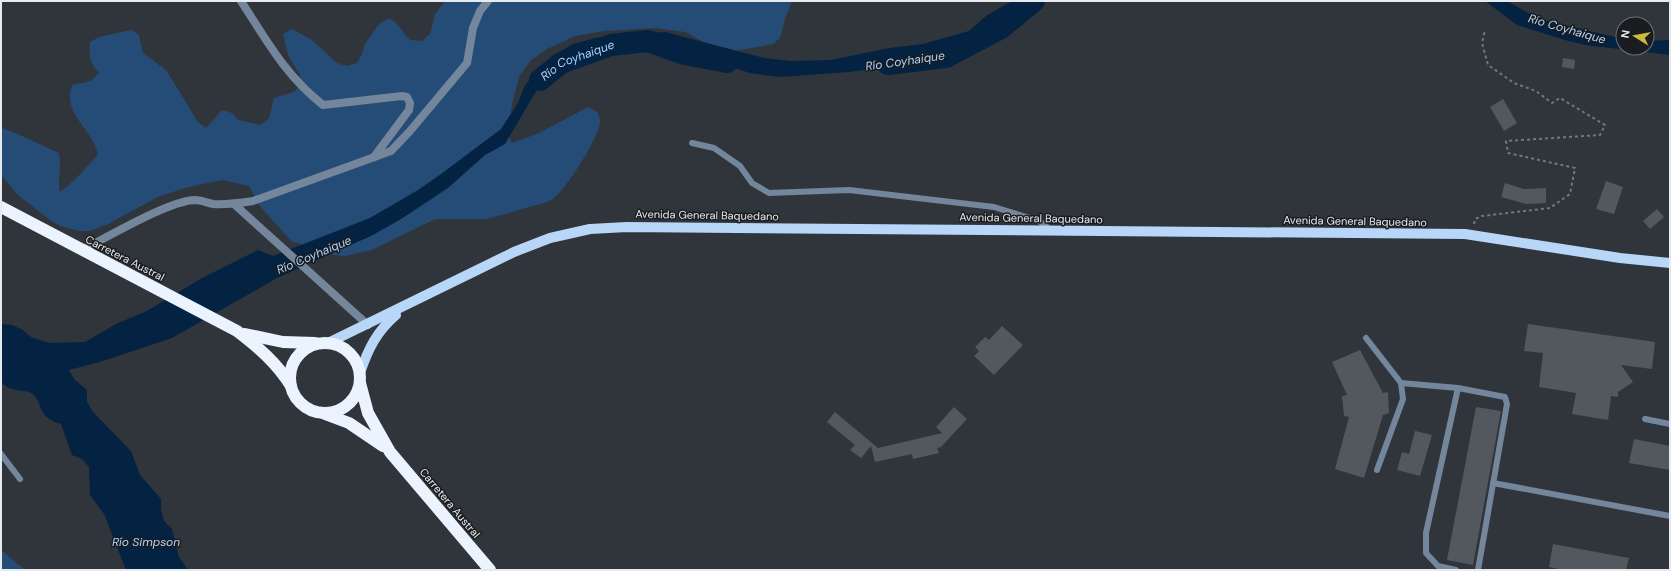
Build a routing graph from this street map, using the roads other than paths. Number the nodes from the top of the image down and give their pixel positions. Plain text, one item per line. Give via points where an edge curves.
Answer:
1 (242, 1) edge
2 (488, 1) edge
3 (692, 143) dead end
4 (374, 158) junction
5 (234, 204) junction
6 (1, 207) edge
7 (1052, 230) junction
8 (82, 250) junction
9 (1670, 263) edge
10 (407, 306) junction
11 (368, 325) junction
12 (237, 331) junction
13 (1366, 338) dead end
14 (324, 343) junction
15 (360, 378) junction
16 (1401, 383) junction
17 (291, 386) junction
18 (1458, 388) junction
19 (322, 413) junction
20 (1645, 419) dead end
21 (1670, 424) edge
22 (390, 452) junction
23 (1, 454) edge
24 (1377, 470) dead end
25 (20, 479) dead end
26 (1493, 483) junction
27 (1670, 516) edge
28 (490, 570) edge
29 (1456, 570) edge
30 (1478, 570) edge

1 - 4 street via 280,63 304,90 323,105 407,97 410,102 409,110
2 - 4 street via 472,28 467,63 410,132 391,151
3 - 7 lane via 714,148 740,166 752,183 769,193 849,190 994,207 1039,221
4 - 5 street via 253,200
5 - 8 street via 214,204 195,200 177,204
5 - 11 street
6 - 8 highway, Carretera Austral
7 - 9 main road, Avenida General Baquedano via 1473,236
7 - 10 main road, Avenida General Baquedano via 627,227 590,229 550,238 514,252
8 - 12 highway, Carretera Austral
10 - 11 main road, Avenida General Baquedano
10 - 15 main road, Avenida General Baquedano via 378,333 366,356
11 - 14 main road, Avenida General Baquedano
12 - 14 highway, Carretera Austral via 283,342
12 - 17 highway, Carretera Austral via 273,362
13 - 16 lane
14 - 15 highway via 337,344 350,352 355,358
14 - 17 highway via 304,350 298,355 291,370
15 - 19 highway via 358,392 347,406
15 - 22 highway, Carretera Austral via 368,413
16 - 18 lane
16 - 24 lane via 1403,399
17 - 19 highway via 299,401 313,411
18 - 26 lane via 1506,397 1507,404
18 - 29 lane via 1426,533 1426,553 1438,566
19 - 22 highway, Carretera Austral via 349,423
20 - 21 lane
22 - 28 highway, Carretera Austral
23 - 25 lane
26 - 27 lane
26 - 30 lane

